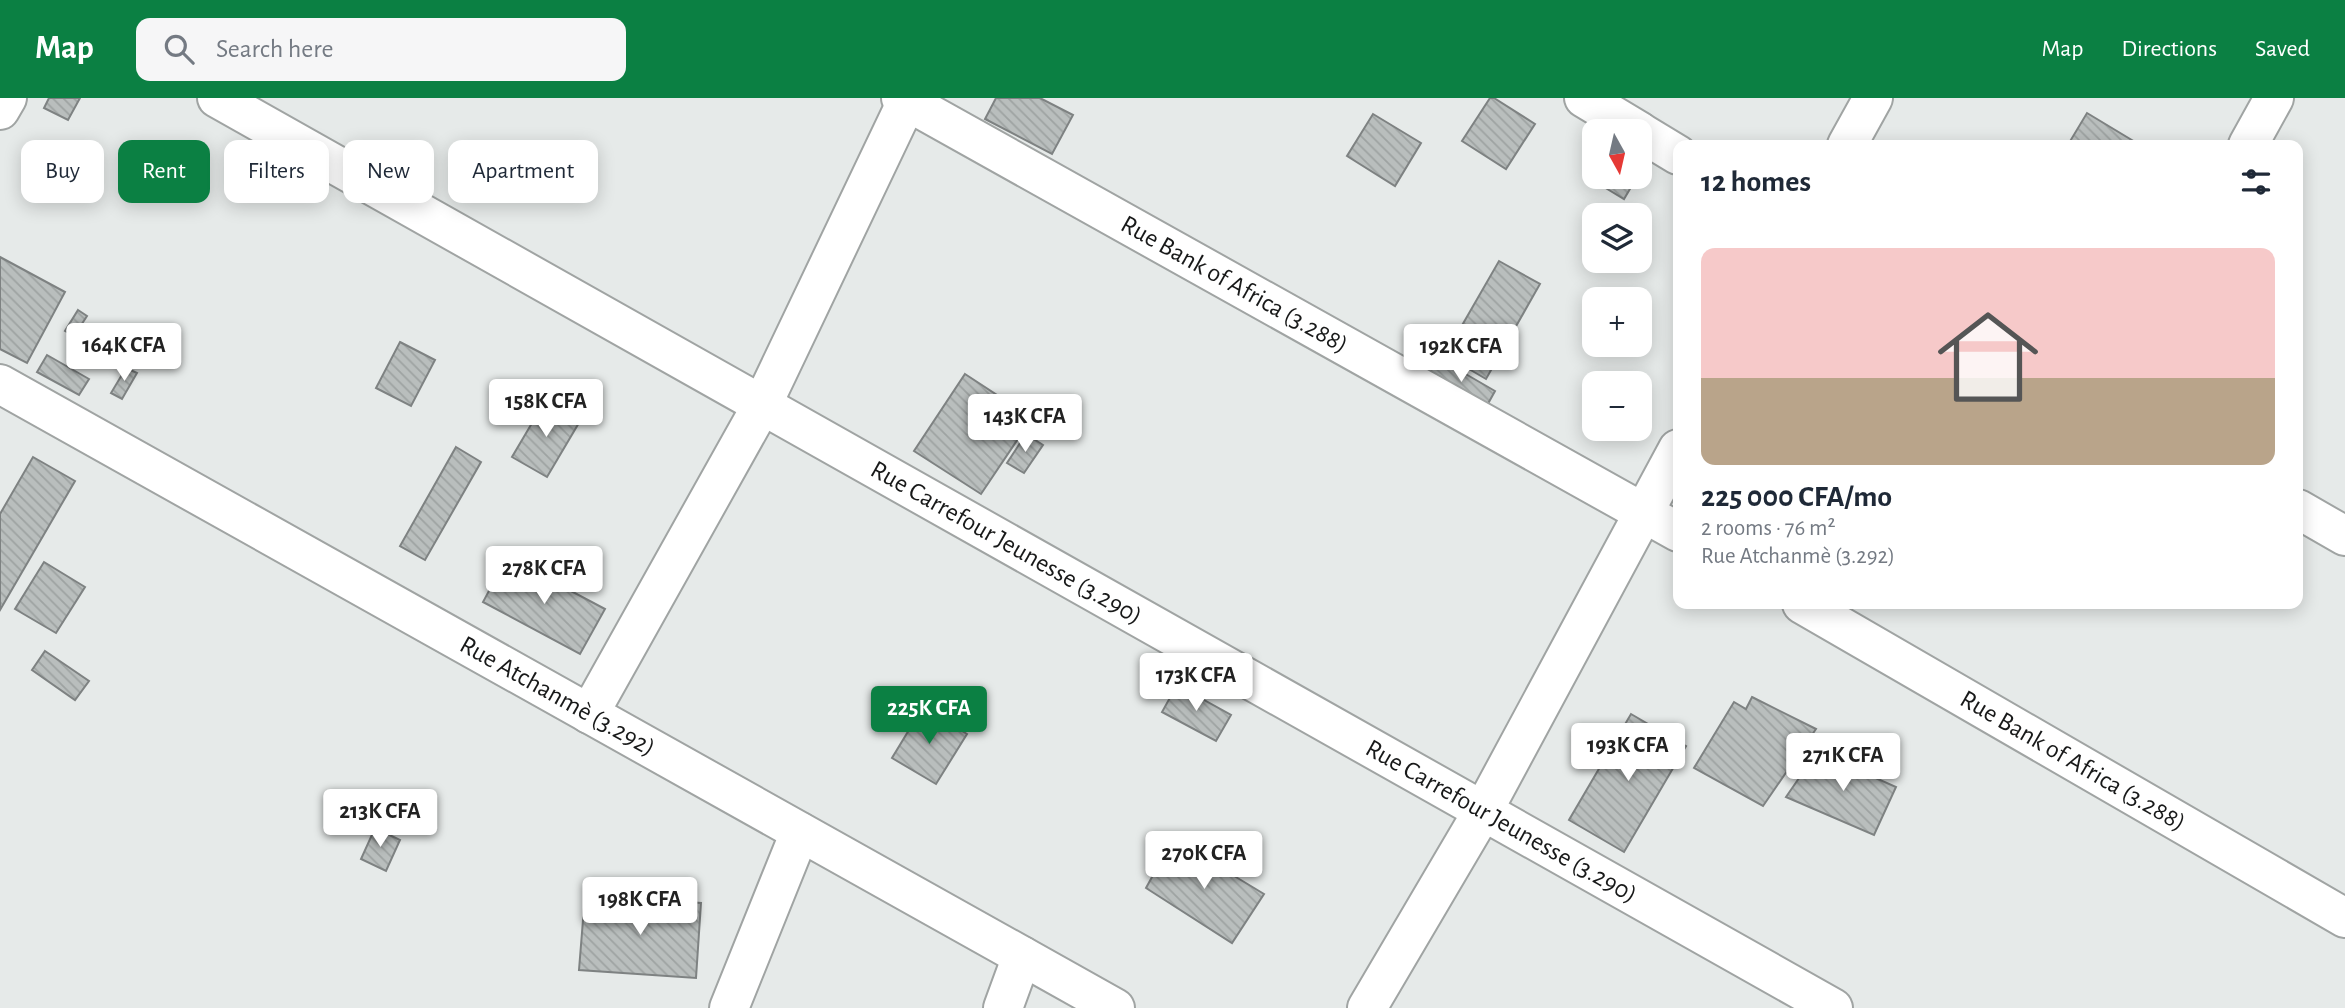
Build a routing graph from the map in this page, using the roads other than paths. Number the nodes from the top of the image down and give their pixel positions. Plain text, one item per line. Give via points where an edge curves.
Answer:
1 (7, 98) edge
2 (217, 98) edge
3 (1584, 98) edge
4 (1874, 98) edge
5 (2274, 98) edge
6 (904, 100) edge
7 (0, 110) edge
8 (1619, 119) edge
9 (1652, 139) edge
10 (1850, 140) edge
11 (2251, 140) edge
12 (1673, 152) edge
13 (0, 384) edge
14 (761, 405) junction
15 (1673, 458) edge
16 (2303, 512) edge
17 (1644, 513) junction
18 (1673, 529) edge
19 (2345, 536) edge
20 (1811, 609) edge
21 (589, 714) junction
22 (1483, 811) junction
23 (800, 832) junction
24 (2345, 918) edge
25 (1022, 956) junction
26 (730, 1008) edge
27 (1003, 1008) edge
28 (1115, 1008) edge
29 (1367, 1008) edge
30 (1833, 1008) edge

1 - 7 street
2 - 14 street, Rue Carrefour Jeunesse (3.290)
3 - 8 street
4 - 10 street
5 - 11 street
6 - 14 street
6 - 17 street, Rue Bank of Africa (3.288)
9 - 12 street
13 - 21 street, Rue Atchanmè (3.292)
14 - 21 street
14 - 22 street, Rue Carrefour Jeunesse (3.290)
15 - 17 street
16 - 19 street
17 - 18 street, Rue Bank of Africa (3.288)
17 - 22 street
20 - 24 street, Rue Bank of Africa (3.288)
21 - 23 street, Rue Atchanmè (3.292)
22 - 29 street
22 - 30 street, Rue Carrefour Jeunesse (3.290)
23 - 25 street, Rue Atchanmè (3.292)
23 - 26 street
25 - 27 street
25 - 28 street, Rue Atchanmè (3.292)

